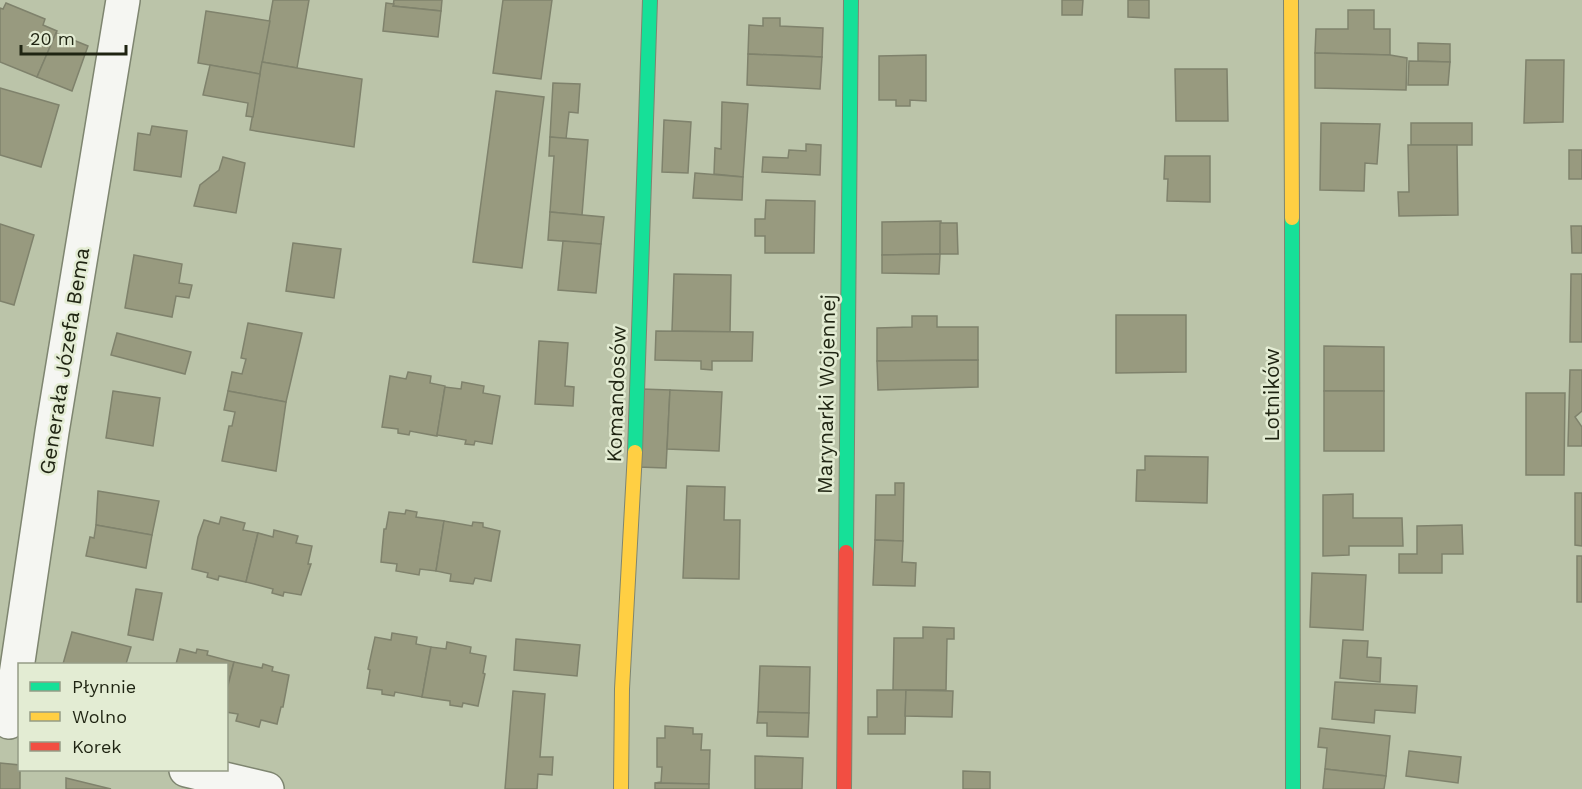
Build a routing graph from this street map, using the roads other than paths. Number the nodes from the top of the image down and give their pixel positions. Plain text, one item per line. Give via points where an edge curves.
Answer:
1 (123, 0) edge
2 (650, 0) edge
3 (851, 0) edge
4 (1291, 0) edge
5 (9, 723) edge
6 (196, 777) edge
7 (267, 789) edge
8 (621, 789) edge
9 (844, 789) edge
10 (1293, 789) edge

1 - 5 street, Generała Józefa Bema via 53,420
2 - 8 street, Komandosów
3 - 9 street, Marynarki Wojennej
4 - 10 street, Lotników
6 - 7 street

